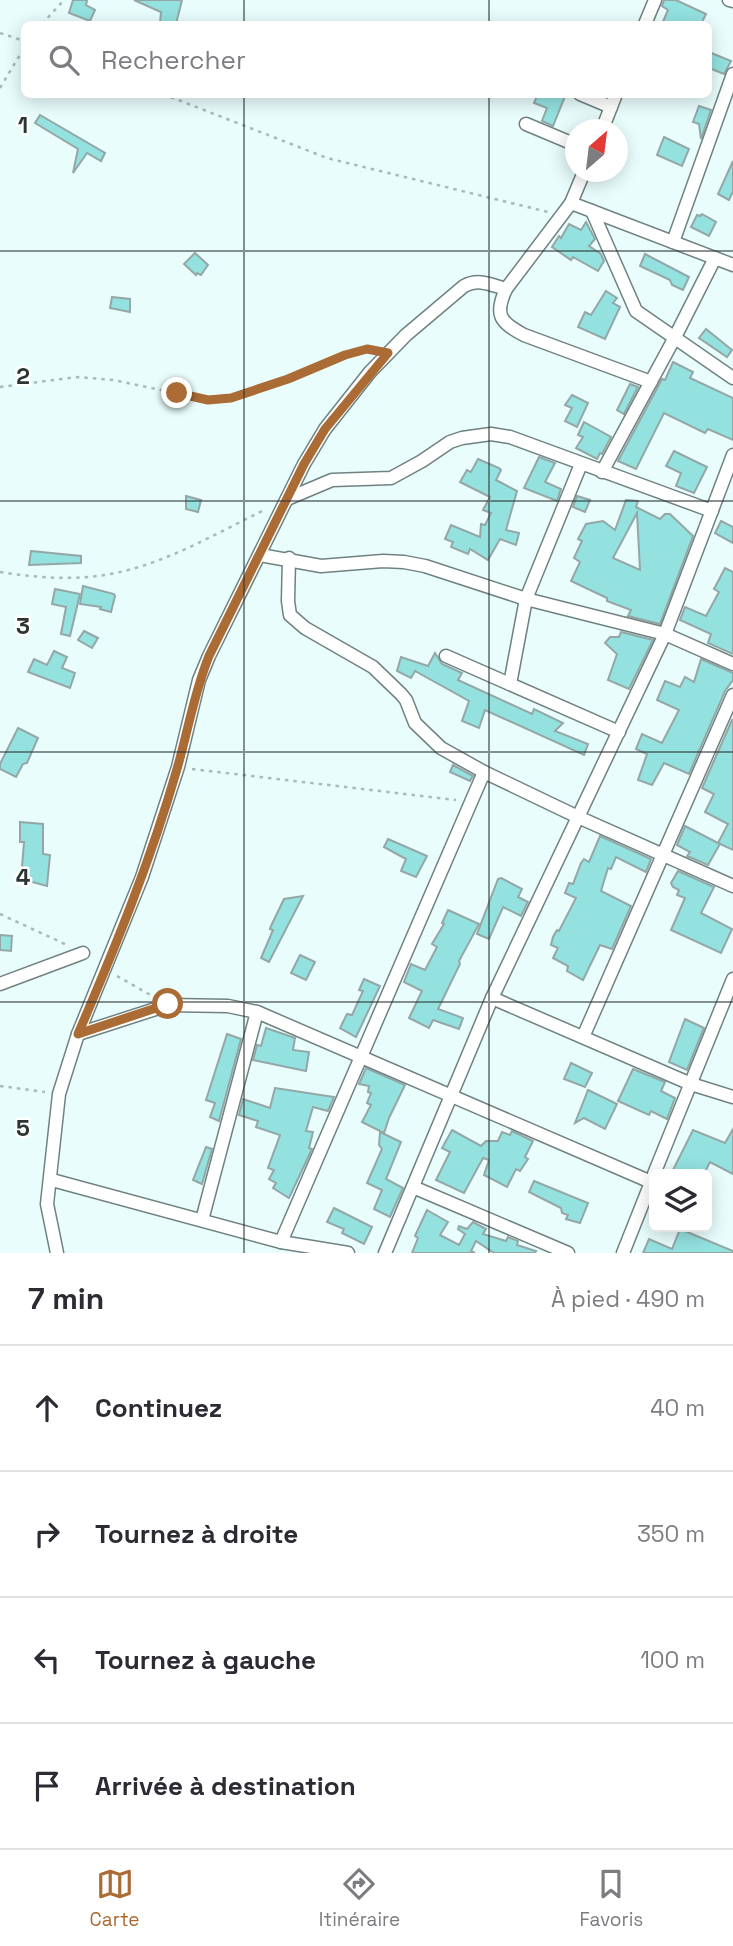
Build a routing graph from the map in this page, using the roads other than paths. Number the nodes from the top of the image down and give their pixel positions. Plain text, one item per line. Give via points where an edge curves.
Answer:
1 (655, 0) edge
2 (646, 21) edge
3 (733, 74) edge
4 (613, 101) edge
5 (606, 119) edge
6 (526, 124) dead end
7 (565, 140) edge
8 (580, 182) edge
9 (571, 203) junction
10 (592, 211) junction
11 (673, 242) junction
12 (715, 258) junction
13 (733, 265) edge
14 (506, 289) junction
15 (674, 339) junction
16 (733, 378) edge
17 (651, 382) junction
18 (733, 455) edge
19 (581, 464) junction
20 (602, 472) junction
21 (287, 499) junction
22 (712, 511) junction
23 (260, 555) junction
24 (289, 558) junction
25 (526, 598) junction
26 (665, 634) junction
27 (446, 656) dead end
28 (733, 664) edge
29 (510, 684) junction
30 (733, 695) edge
31 (728, 718) edge
32 (618, 732) junction
33 (484, 772) junction
34 (578, 817) junction
35 (663, 854) junction
36 (733, 886) edge
37 (83, 953) dead end
38 (733, 979) edge
39 (0, 984) edge
40 (492, 998) junction
41 (257, 1012) junction
42 (78, 1034) junction
43 (583, 1037) junction
44 (360, 1057) junction
45 (691, 1084) junction
46 (451, 1096) junction
47 (733, 1097) edge
48 (656, 1169) edge
49 (649, 1175) edge
50 (51, 1180) junction
51 (413, 1187) junction
52 (649, 1187) edge
53 (202, 1220) junction
54 (281, 1241) junction
55 (57, 1253) edge
56 (348, 1253) edge
57 (385, 1253) edge
58 (568, 1253) edge
59 (623, 1253) edge

1 - 2 street
3 - 11 street
4 - 5 street
6 - 7 street
8 - 9 street
9 - 10 street
9 - 14 street
10 - 11 street
10 - 15 street via 636,311
11 - 12 street
12 - 13 street
12 - 15 street
14 - 17 street via 499,305 506,325
14 - 21 street via 473,281 388,353 325,429
15 - 16 street
15 - 17 street
17 - 20 street
18 - 22 street
19 - 20 street
19 - 21 street via 510,437 477,435 450,442 391,478 332,480
19 - 25 street
20 - 22 street
21 - 23 street
22 - 26 street
23 - 24 street
23 - 42 street via 199,680 178,767 142,877
24 - 25 street via 321,566 404,562
24 - 33 street via 290,615 373,667 406,700 415,723 430,739
25 - 26 street
25 - 29 street
26 - 28 street
26 - 32 street
27 - 29 street
29 - 32 street
30 - 31 street
31 - 35 street
32 - 34 street
33 - 34 street
33 - 44 street
34 - 35 street
34 - 40 street
35 - 36 street
35 - 43 street
37 - 39 street
38 - 45 street
40 - 43 street
40 - 46 street
41 - 42 street via 168,1004
41 - 44 street
41 - 53 street
42 - 50 street via 59,1094
43 - 45 street
44 - 46 street
44 - 54 street
45 - 47 street
45 - 48 street
46 - 49 street
46 - 51 street
50 - 53 street
50 - 55 street via 47,1204
51 - 57 street
51 - 58 street
52 - 59 street
53 - 54 street
54 - 56 street

